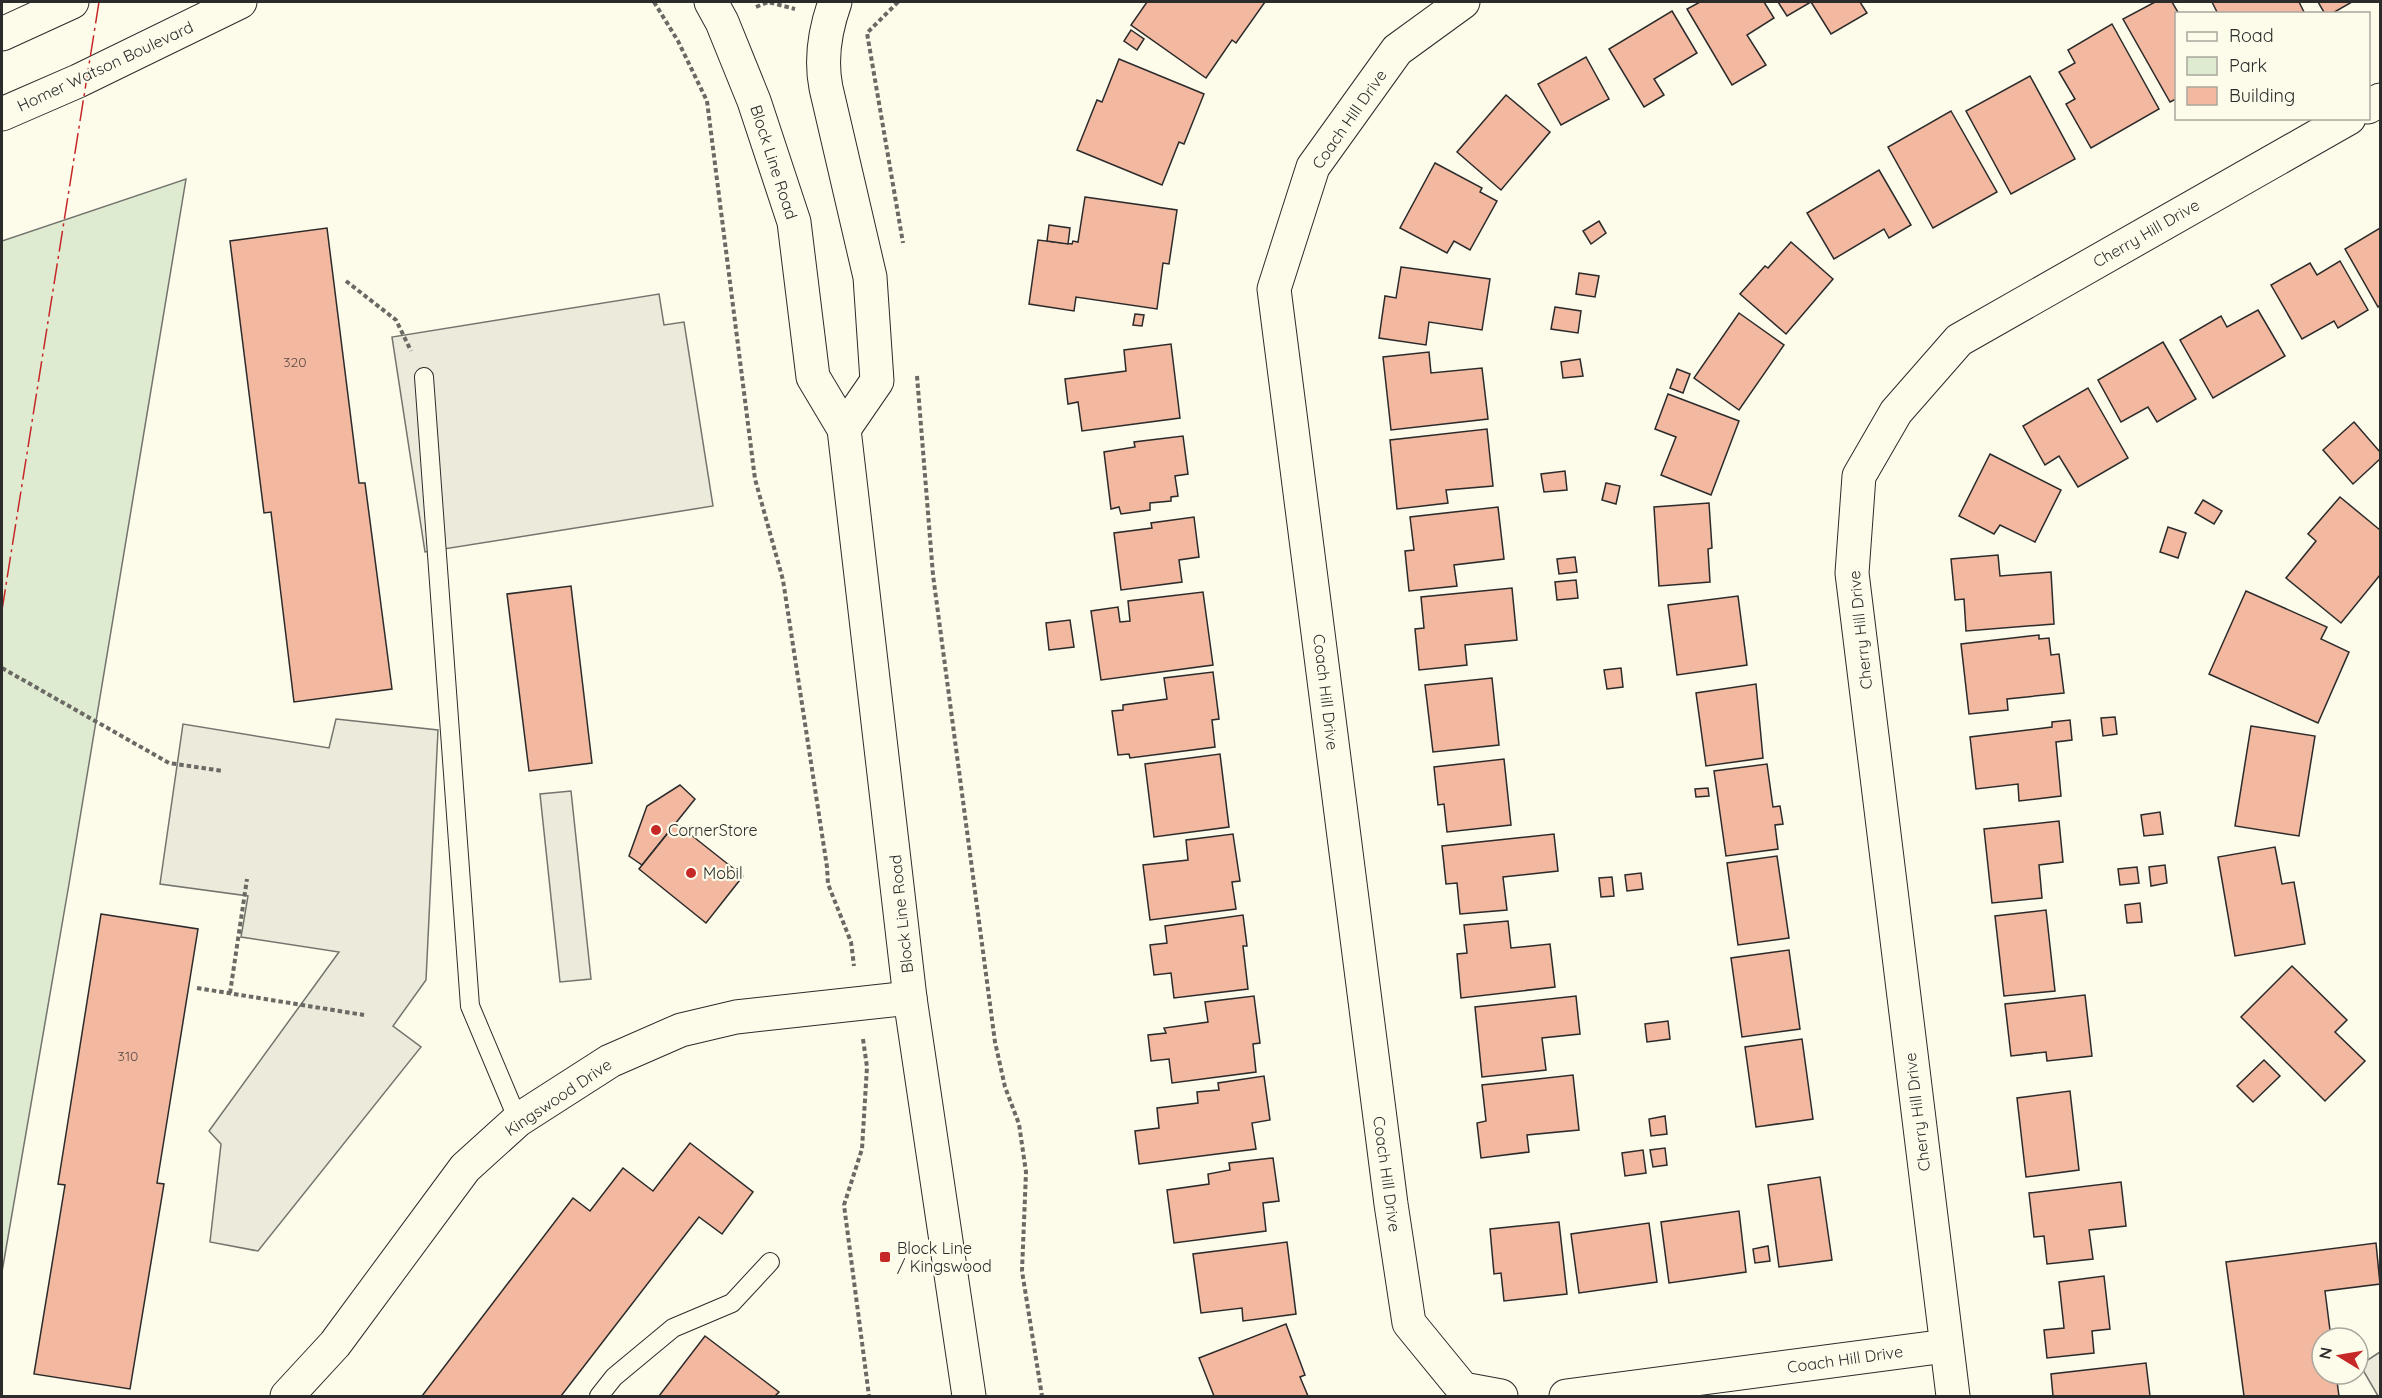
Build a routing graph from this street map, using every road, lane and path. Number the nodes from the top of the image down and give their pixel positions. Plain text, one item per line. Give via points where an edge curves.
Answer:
1 (72, 2) edge
2 (240, 2) edge
3 (654, 2) edge
4 (711, 2) edge
5 (835, 2) edge
6 (898, 2) edge
7 (1463, 2) edge
8 (753, 9) dead end
9 (804, 11) dead end
10 (867, 33) dead end
11 (2, 34) edge
12 (2, 114) edge
13 (2345, 120) edge
14 (346, 281) dead end
15 (424, 377) joint
16 (844, 429) junction
17 (925, 474) dead end
18 (2, 668) edge
19 (223, 771) dead end
20 (247, 879) dead end
21 (851, 942) dead end
22 (197, 988) dead end
23 (230, 993) junction
24 (910, 998) junction
25 (364, 1014) dead end
26 (867, 1067) dead end
27 (518, 1120) junction
28 (770, 1262) dead end
29 (1946, 1346) junction
30 (298, 1393) edge
31 (599, 1396) edge
32 (869, 1396) edge
33 (969, 1396) edge
34 (1042, 1396) edge
35 (1501, 1396) edge
36 (1566, 1396) edge
37 (1953, 1396) edge

1 - 11 street
2 - 12 street, Homer Watson Boulevard
3 - 21 path via 707,101 755,479 783,580 828,884
4 - 16 street, Block Line Road via 754,100 794,222 813,377
5 - 16 street via 824,39 823,64 870,277 877,381
6 - 10 path
7 - 35 street, Coach Hill Drive via 1397,50 1313,167 1274,289 1409,1323 1463,1389
8 - 9 path via 768,2
13 - 29 street, Cherry Hill Drive via 1959,340 1896,412 1859,476 1852,573
14 - 15 path via 396,320
15 - 27 lane via 470,1006
16 - 24 street, Block Line Road
17 - 34 path via 933,575 994,1042 1019,1124 1026,1172 1022,1271
18 - 19 path via 169,763
20 - 23 path
22 - 23 path
23 - 25 path
24 - 27 street, Kingswood Drive via 736,1017 681,1030 610,1061
24 - 33 street, Block Line Road
26 - 32 path via 862,1149 844,1205
27 - 30 street, Kingswood Drive via 465,1168
28 - 31 lane via 732,1303 673,1328 614,1377
29 - 36 street, Coach Hill Drive
29 - 37 street, Cherry Hill Drive

